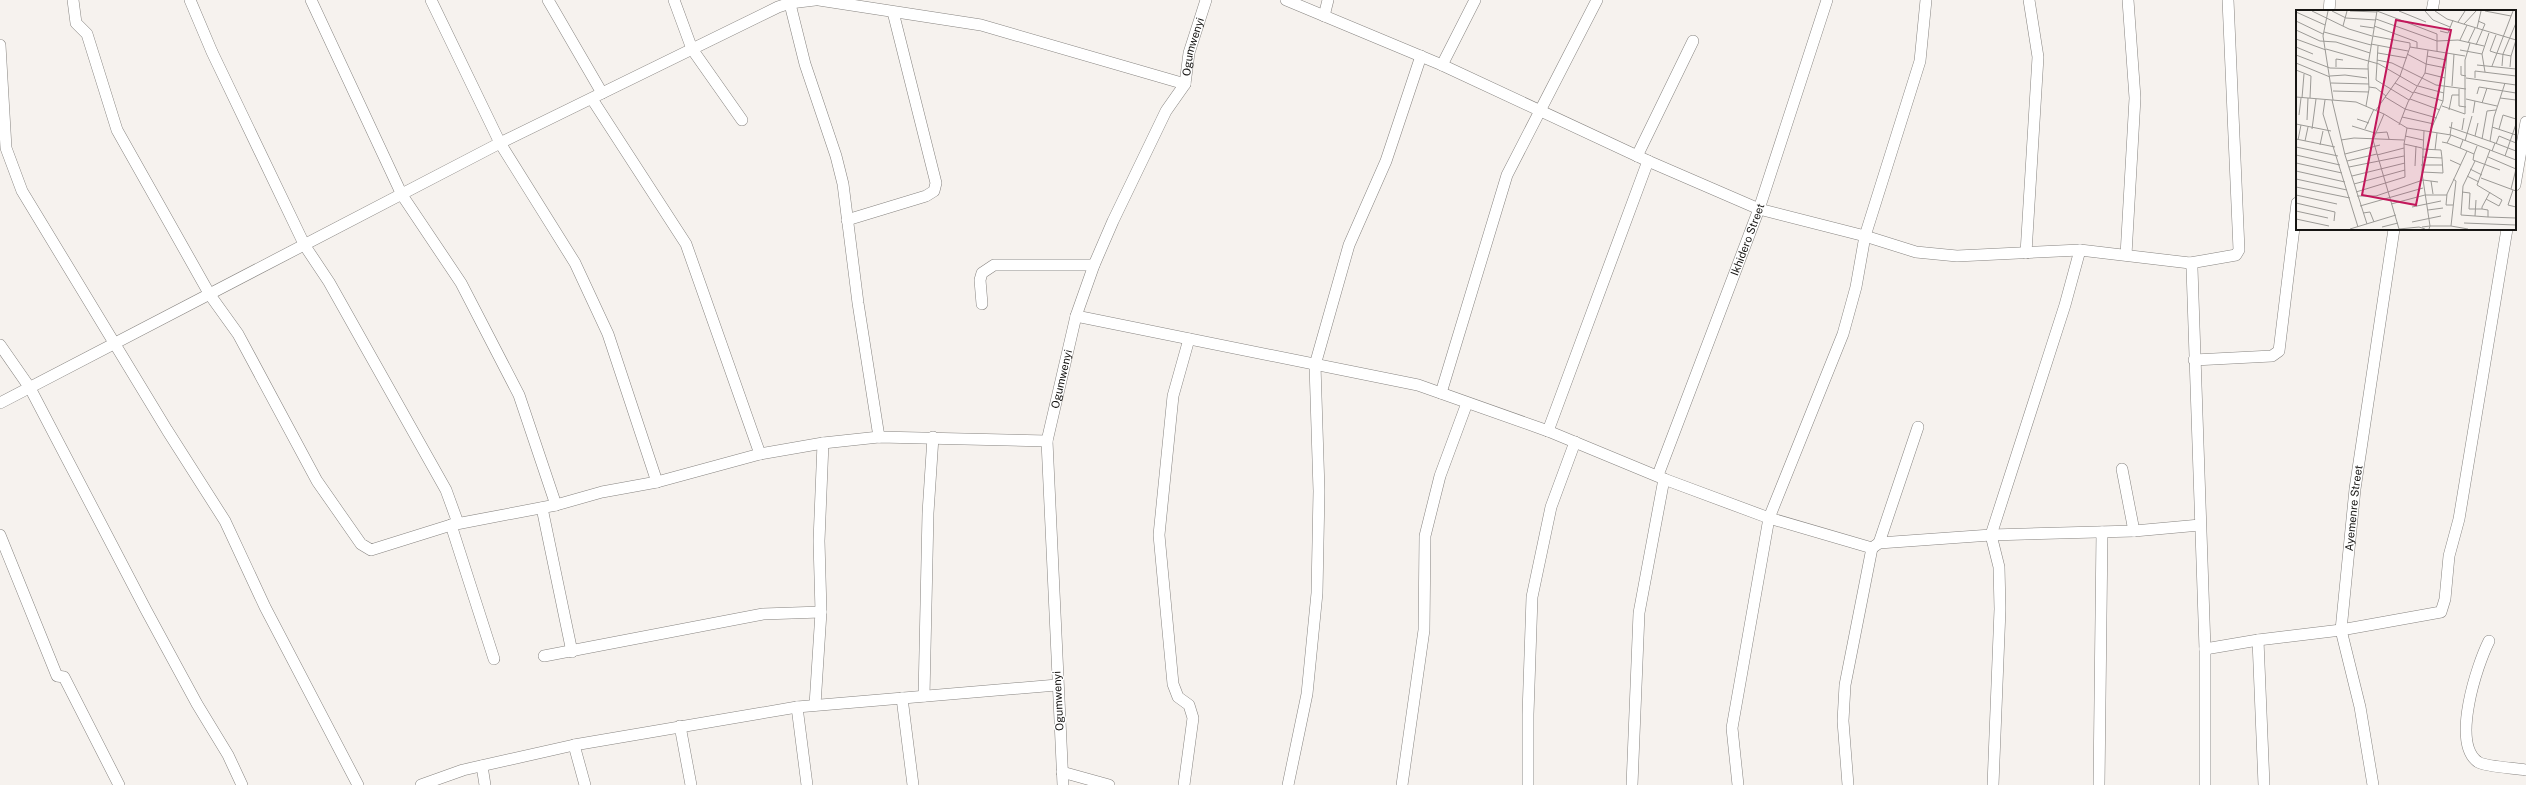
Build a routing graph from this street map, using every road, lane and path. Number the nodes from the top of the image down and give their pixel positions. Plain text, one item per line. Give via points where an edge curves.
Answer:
1 (74, 0) edge
2 (190, 0) edge
3 (311, 0) edge
4 (431, 0) edge
5 (548, 0) edge
6 (674, 0) edge
7 (815, 0) edge
8 (818, 0) edge
9 (1206, 0) edge
10 (1286, 0) edge
11 (1328, 0) edge
12 (1475, 0) edge
13 (1597, 0) edge
14 (1827, 0) edge
15 (1926, 0) edge
16 (2029, 0) edge
17 (2128, 0) edge
18 (2228, 0) edge
19 (2330, 0) edge
20 (2434, 0) edge
21 (790, 1) edge
22 (890, 7) edge
23 (2329, 10) edge
24 (2432, 10) edge
25 (1324, 16) junction
26 (1693, 41) dead end
27 (0, 45) edge
28 (692, 49) junction
29 (1421, 56) junction
30 (1442, 65) junction
31 (1185, 84) junction
32 (602, 93) junction
33 (592, 99) junction
34 (1540, 109) junction
35 (742, 120) dead end
36 (2526, 122) edge
37 (500, 143) junction
38 (1637, 156) junction
39 (1648, 161) junction
40 (2516, 179) edge
41 (402, 195) junction
42 (1759, 209) junction
43 (2296, 211) edge
44 (846, 220) junction
45 (2394, 230) edge
46 (2507, 230) edge
47 (1865, 236) junction
48 (305, 246) junction
49 (2080, 250) junction
50 (2026, 253) junction
51 (2126, 255) junction
52 (2190, 263) junction
53 (1094, 265) junction
54 (210, 295) junction
55 (982, 304) dead end
56 (1076, 316) junction
57 (1189, 339) junction
58 (115, 344) junction
59 (0, 345) edge
60 (2194, 360) junction
61 (1315, 365) junction
62 (30, 388) junction
63 (1442, 393) junction
64 (0, 403) edge
65 (1467, 403) junction
66 (1918, 427) dead end
67 (1548, 431) junction
68 (879, 437) junction
69 (933, 437) junction
70 (1046, 441) junction
71 (1575, 442) junction
72 (823, 443) junction
73 (760, 454) junction
74 (2122, 469) dead end
75 (1661, 477) junction
76 (657, 482) junction
77 (556, 505) junction
78 (542, 508) junction
79 (1770, 518) junction
80 (454, 524) junction
81 (2200, 525) junction
82 (2134, 531) junction
83 (2102, 532) junction
84 (0, 535) edge
85 (1991, 535) junction
86 (1876, 545) junction
87 (821, 612) junction
88 (2341, 630) junction
89 (2258, 640) junction
90 (2489, 641) dead end
91 (2206, 649) junction
92 (572, 652) junction
93 (544, 656) dead end
94 (494, 658) dead end
95 (1057, 685) junction
96 (924, 696) junction
97 (902, 698) junction
98 (815, 705) junction
99 (797, 707) junction
100 (680, 726) junction
101 (574, 745) junction
102 (482, 766) junction
103 (2526, 770) edge
104 (1062, 772) junction
105 (119, 785) edge
106 (242, 785) edge
107 (358, 785) edge
108 (421, 785) edge
109 (485, 785) edge
110 (585, 785) edge
111 (691, 785) edge
112 (807, 785) edge
113 (913, 785) edge
114 (1063, 785) edge
115 (1109, 785) edge
116 (1184, 785) edge
117 (1288, 785) edge
118 (1402, 785) edge
119 (1528, 785) edge
120 (1632, 785) edge
121 (1738, 785) edge
122 (1848, 785) edge
123 (1993, 785) edge
124 (2099, 785) edge
125 (2205, 785) edge
126 (2264, 785) edge
127 (2373, 785) edge

1 - 54 street via 76,23 86,34 117,130
2 - 48 street via 212,52
3 - 41 street
4 - 37 street
5 - 32 street
6 - 28 street
7 - 21 street
8 - 22 street
9 - 31 street, Ogumwenyi via 1189,52
10 - 25 street
11 - 25 street
12 - 30 street
13 - 34 street
14 - 42 street, Ikhidero Street
15 - 47 street via 1920,61
16 - 50 street via 2038,57
17 - 51 street via 2135,98
18 - 52 street via 2239,250 2236,255
19 - 23 street
20 - 24 street
21 - 28 street
21 - 44 street via 804,64 836,156 843,184
22 - 31 street via 981,25
22 - 44 street via 936,183 934,191 926,196
25 - 29 street
26 - 38 street
27 - 58 street via 6,148 22,192
28 - 32 street
28 - 35 street
29 - 30 street
29 - 61 street via 1386,161 1349,245
30 - 34 street
31 - 53 street, Ogumwenyi via 1166,112
32 - 33 street
33 - 37 street
33 - 73 street via 686,244
34 - 38 street
34 - 63 street via 1507,175
36 - 40 street
37 - 41 street
37 - 76 street via 575,262 608,334
38 - 39 street
39 - 42 street
39 - 67 street
41 - 48 street
41 - 77 street via 461,283 519,394
42 - 47 street
42 - 75 street, Ikhidero Street
43 - 60 street via 2279,352 2272,356
44 - 68 street
45 - 88 street, Ayemenre Street via 2354,489
46 - 88 street via 2459,519 2449,556 2444,606 2436,614
47 - 50 street via 1916,252 1956,256
47 - 79 street via 1856,287 1843,334
48 - 54 street
48 - 80 street via 330,282 446,490
49 - 50 street
49 - 51 street
49 - 85 street via 2065,305
51 - 52 street
52 - 60 street
53 - 55 street via 994,265 982,273
53 - 56 street, Ogumwenyi
54 - 58 street
54 - 80 street via 238,334 317,482 361,544 371,550 383,548
56 - 57 street
56 - 70 street, Ogumwenyi
57 - 61 street
57 - 116 street via 1173,396 1160,535 1173,684 1178,697 1189,705 1193,718
58 - 62 street
58 - 107 street via 225,521 265,607
59 - 62 street
60 - 81 street
61 - 63 street via 1393,380
61 - 117 street via 1319,491 1317,593 1307,694
62 - 64 street
62 - 106 street via 146,610 197,704 228,754
63 - 65 street
65 - 67 street
65 - 118 street via 1440,476 1425,536 1424,630
66 - 86 street
67 - 71 street
68 - 69 street
68 - 72 street
69 - 70 street
69 - 96 street via 928,513
70 - 95 street, Ogumwenyi
71 - 75 street
71 - 119 street via 1551,507 1532,597
72 - 73 street
72 - 87 street via 819,541
73 - 76 street
74 - 82 street
75 - 79 street
75 - 120 street, Ikhidero Street via 1640,613
76 - 77 street via 602,492
77 - 78 street
78 - 80 street
78 - 92 street
79 - 86 street
79 - 121 street via 1732,728
80 - 94 street
81 - 82 street
81 - 91 street
82 - 83 street
83 - 85 street
83 - 124 street
84 - 105 street via 57,676 64,677
85 - 86 street
85 - 123 street via 1999,567 2000,609
86 - 122 street via 1845,685 1843,721
87 - 92 street via 763,614
87 - 98 street
88 - 89 street
88 - 127 street, Ayemenre Street via 2360,707
89 - 91 street
89 - 126 street
90 - 103 street via 2480,658 2470,691 2467,741 2471,755 2480,763
91 - 125 street
92 - 93 street
95 - 96 street
95 - 104 street, Ogumwenyi
96 - 97 street
97 - 98 street
97 - 113 street
98 - 99 street
99 - 100 street
99 - 112 street
100 - 101 street
100 - 111 street
101 - 102 street
101 - 110 street
102 - 108 street
102 - 109 street
104 - 114 street, Ogumwenyi
104 - 115 street

